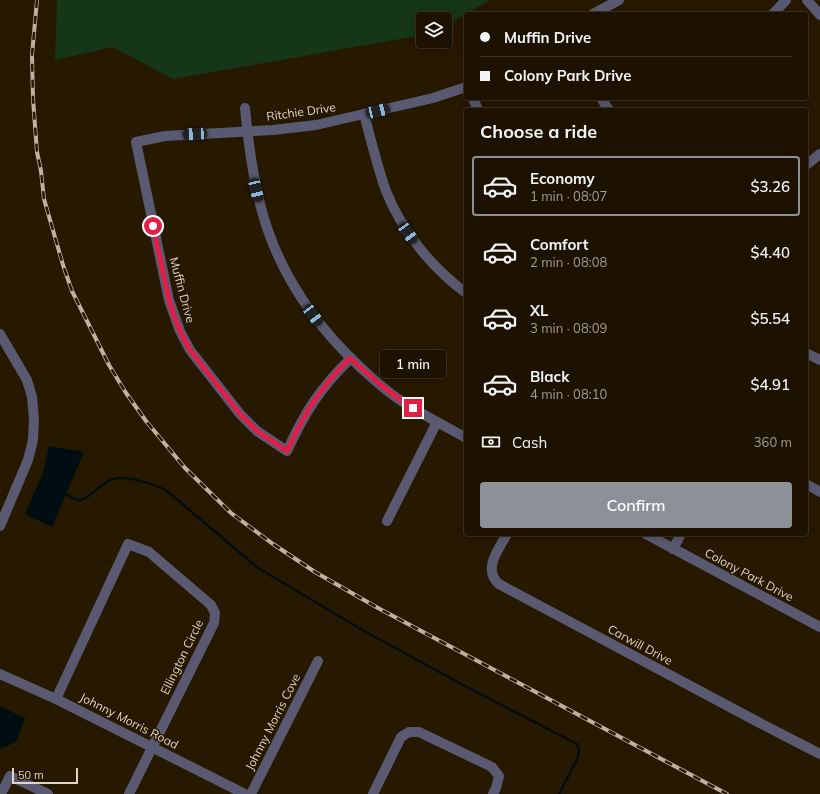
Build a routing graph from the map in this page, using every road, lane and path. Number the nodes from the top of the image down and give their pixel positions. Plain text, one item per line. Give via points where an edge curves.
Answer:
1 (619, 0) edge
2 (786, 0) edge
3 (807, 0) edge
4 (597, 12) edge
5 (775, 12) edge
6 (820, 15) edge
7 (464, 87) edge
8 (245, 108) dead end
9 (364, 114) junction
10 (247, 131) junction
11 (136, 142) joint
12 (820, 154) edge
13 (808, 163) edge
14 (464, 291) edge
15 (0, 334) edge
16 (808, 354) edge
17 (350, 358) junction
18 (820, 360) edge
19 (437, 422) junction
20 (464, 437) edge
21 (808, 485) edge
22 (820, 492) edge
23 (387, 521) dead end
24 (0, 526) edge
25 (506, 536) edge
26 (650, 536) edge
27 (680, 536) edge
28 (673, 549) junction
29 (820, 628) edge
30 (318, 661) dead end
31 (0, 674) edge
32 (56, 699) junction
33 (152, 747) junction
34 (820, 754) edge
35 (1, 794) edge
36 (48, 794) edge
37 (130, 794) edge
38 (245, 794) edge
39 (251, 794) edge
40 (373, 794) edge
41 (493, 794) edge

1 - 4 street
2 - 5 street
3 - 6 street
7 - 9 street, Ritchie Drive via 433,98
8 - 10 street
9 - 10 street, Ritchie Drive via 316,125
9 - 14 street via 382,178 408,233 429,259
10 - 11 street, Ritchie Drive via 165,136
10 - 17 street via 260,205 276,253 304,303
11 - 17 street, Muffin Drive via 169,300 180,331 190,350 240,414 257,431 287,451 317,394
12 - 13 street
15 - 24 street via 27,380 34,419 33,440 28,460
16 - 18 street
17 - 19 street via 401,401
19 - 20 street
19 - 23 street
21 - 22 street
25 - 34 street, Carwill Drive via 491,565 492,575 499,584
26 - 28 street, Colony Park Drive
27 - 28 street
28 - 29 street, Colony Park Drive
30 - 39 street, Johnny Morris Cove
31 - 32 street, Johnny Morris Road
32 - 33 street, Johnny Morris Road
32 - 33 street, Ellington Circle via 128,544 149,552 211,605 215,613 214,623
33 - 37 street, Ellington Circle
33 - 38 street, Johnny Morris Road
35 - 36 street via 10,776
40 - 41 street via 401,737 409,732 419,732 492,767 499,776

